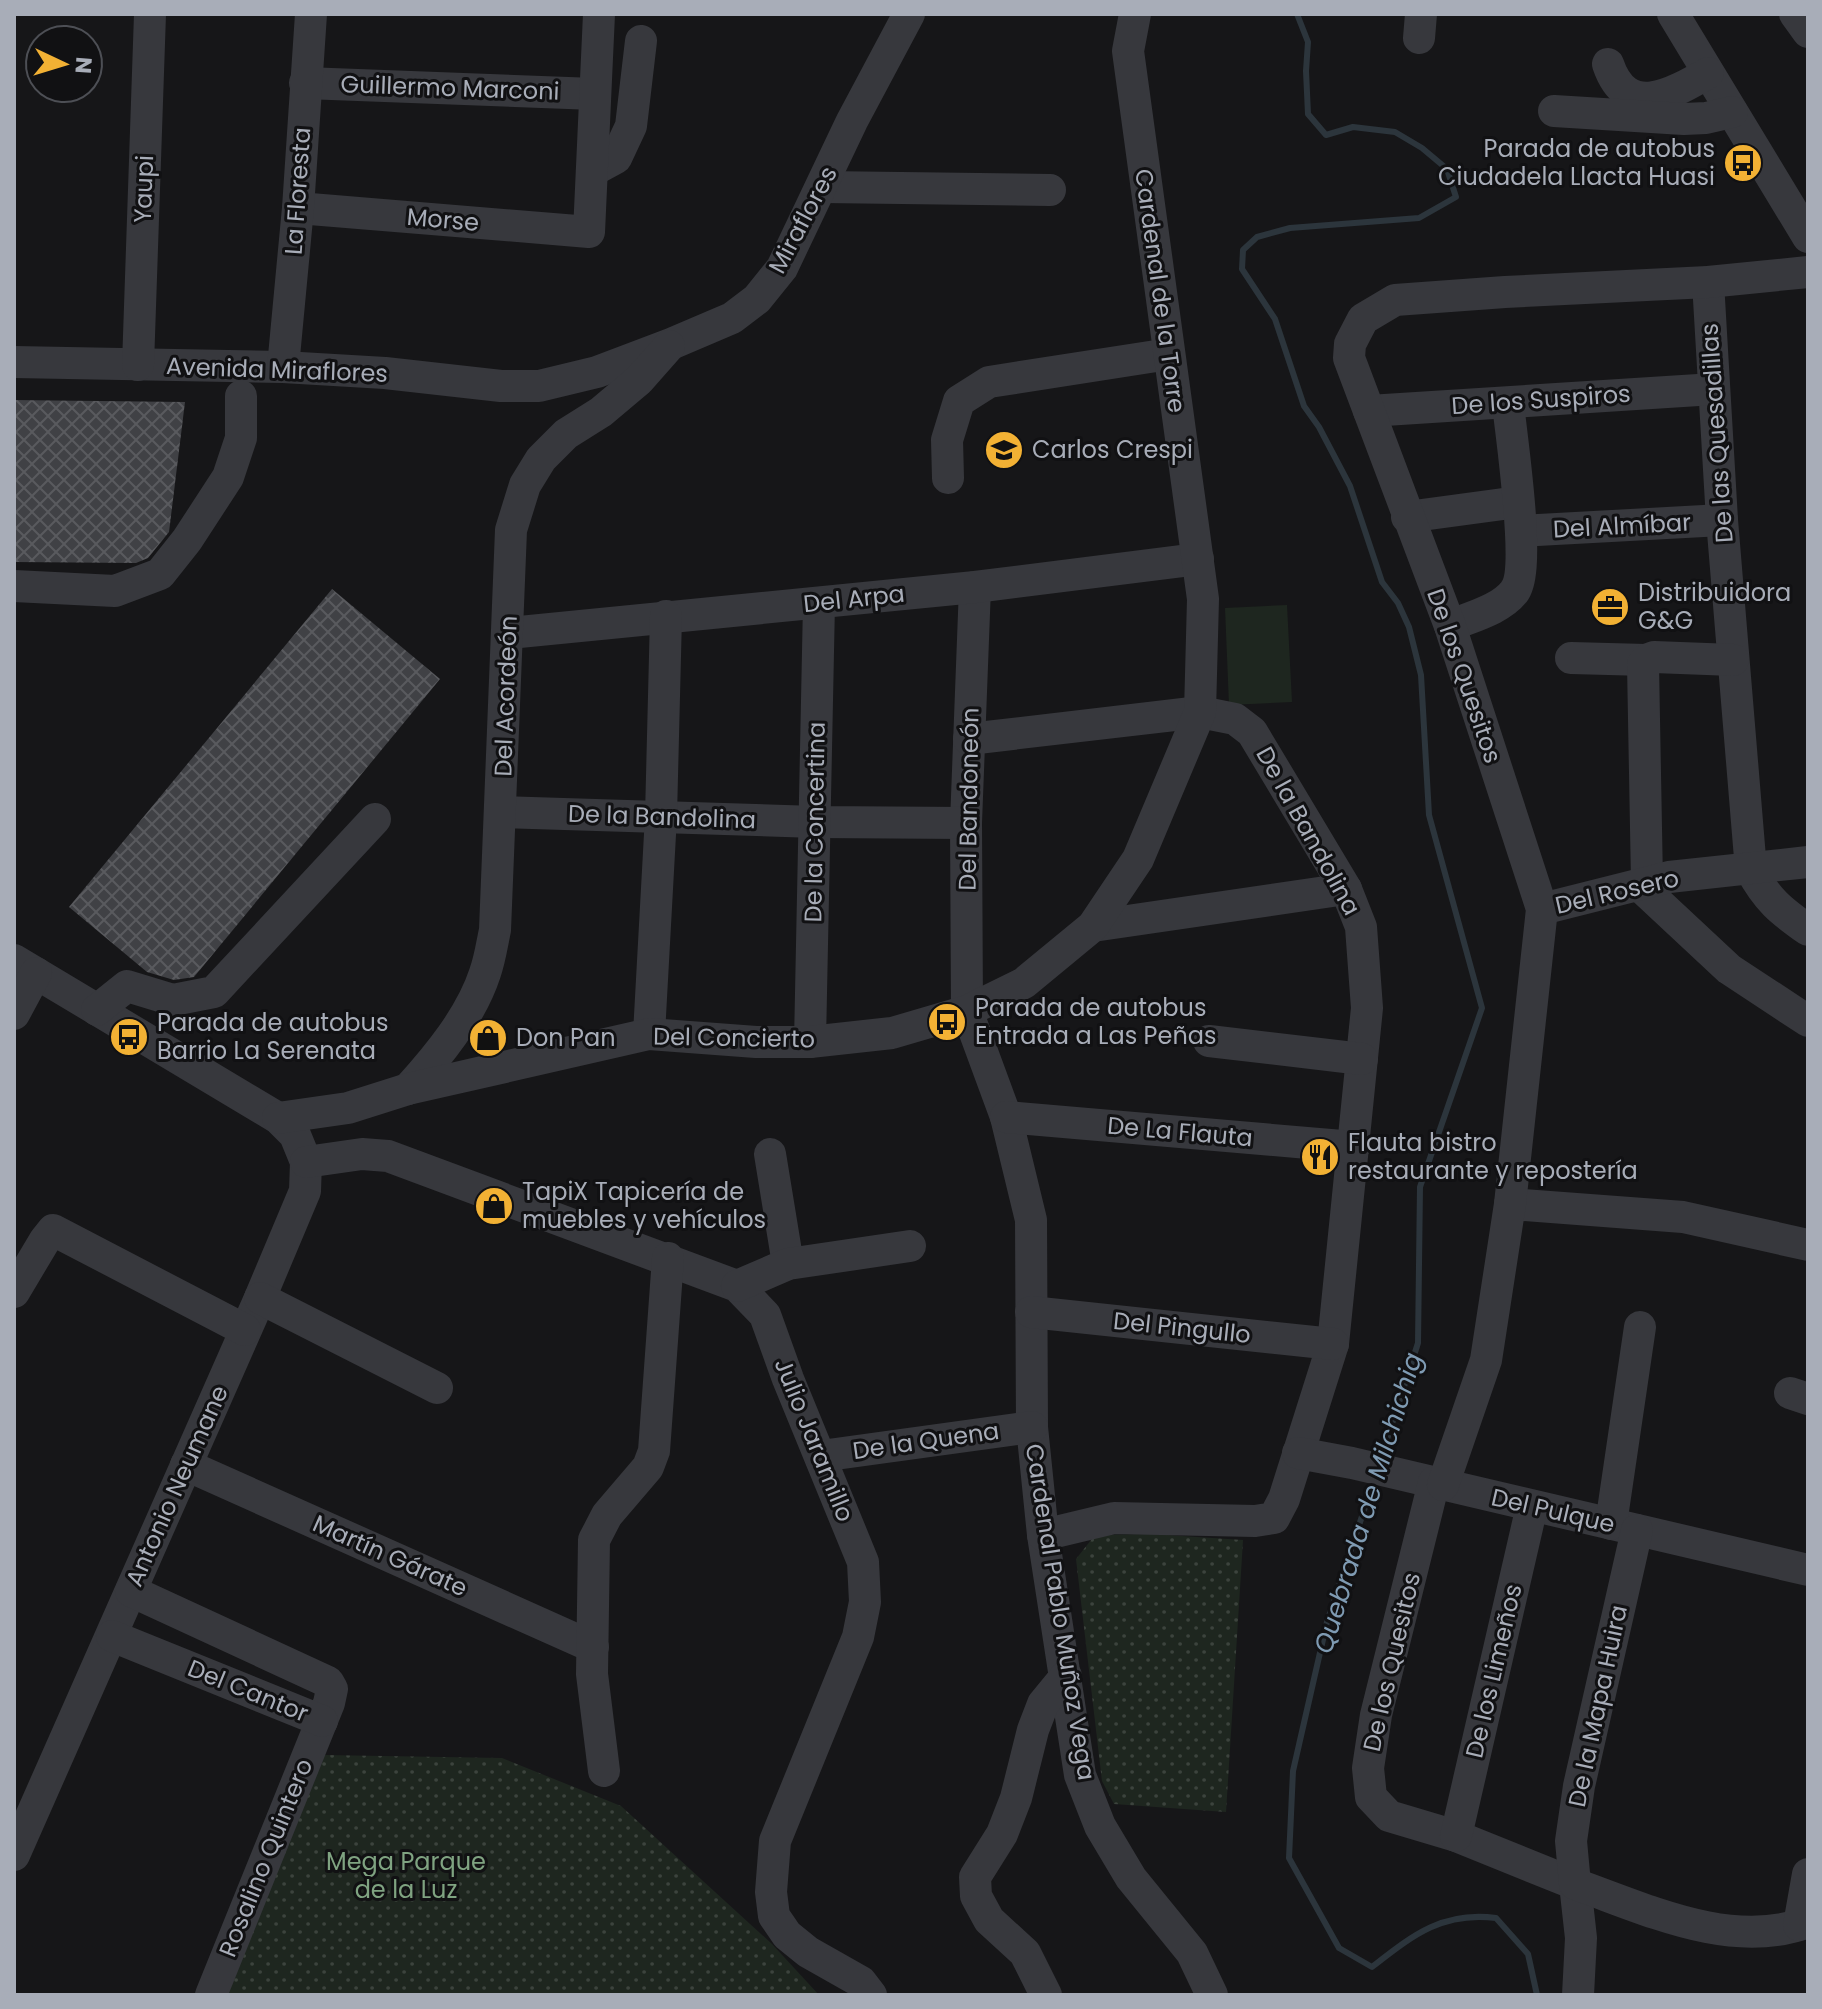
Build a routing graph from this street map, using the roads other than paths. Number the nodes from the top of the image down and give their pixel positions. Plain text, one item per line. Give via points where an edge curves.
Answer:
1 (150, 14) edge
2 (311, 14) edge
3 (599, 14) edge
4 (909, 14) edge
5 (1135, 14) edge
6 (1673, 14) edge
7 (1795, 14) edge
8 (1808, 32) edge
9 (641, 41) dead end
10 (1608, 64) dead end
11 (1708, 73) junction
12 (305, 83) junction
13 (595, 94) junction
14 (1554, 111) dead end
15 (1732, 112) junction
16 (592, 171) junction
17 (823, 187) junction
18 (1050, 190) dead end
19 (298, 208) junction
20 (1808, 237) edge
21 (1808, 272) edge
22 (1708, 282) junction
23 (671, 344) junction
24 (1169, 354) junction
25 (14, 362) edge
26 (138, 365) junction
27 (283, 367) junction
28 (539, 386) joint
29 (1714, 389) junction
30 (241, 396) dead end
31 (1508, 403) junction
32 (1369, 411) junction
33 (948, 478) dead end
34 (1407, 517) junction
35 (1520, 517) junction
36 (1722, 520) junction
37 (1198, 559) junction
38 (14, 586) edge
39 (975, 587) junction
40 (819, 603) junction
41 (666, 616) junction
42 (1450, 626) junction
43 (509, 633) junction
44 (1571, 658) dead end
45 (1646, 660) junction
46 (1733, 660) junction
47 (1200, 712) junction
48 (969, 739) junction
49 (501, 812) junction
50 (661, 816) junction
51 (375, 819) dead end
52 (816, 822) junction
53 (966, 823) junction
54 (1808, 862) edge
55 (1751, 870) junction
56 (1643, 883) junction
57 (1346, 889) junction
58 (1542, 909) junction
59 (1093, 926) junction
60 (1808, 930) edge
61 (25, 966) edge
62 (97, 1010) junction
63 (967, 1011) junction
64 (14, 1014) edge
65 (1808, 1021) edge
66 (649, 1034) junction
67 (1209, 1041) dead end
68 (810, 1042) junction
69 (1362, 1059) junction
70 (408, 1089) junction
71 (1006, 1117) junction
72 (278, 1118) junction
73 (1354, 1147) junction
74 (770, 1154) dead end
75 (306, 1162) junction
76 (1510, 1204) junction
77 (1808, 1245) edge
78 (910, 1246) dead end
79 (668, 1258) junction
80 (788, 1264) junction
81 (737, 1286) junction
82 (14, 1292) edge
83 (260, 1298) junction
84 (1031, 1312) junction
85 (1640, 1327) dead end
86 (245, 1330) junction
87 (1333, 1344) junction
88 (437, 1388) dead end
89 (1032, 1427) junction
90 (1298, 1453) junction
91 (821, 1456) junction
92 (186, 1465) junction
93 (1439, 1483) junction
94 (1532, 1506) junction
95 (1624, 1527) junction
96 (1043, 1535) junction
97 (1808, 1570) edge
98 (131, 1591) junction
99 (112, 1636) junction
100 (593, 1647) junction
101 (1066, 1676) junction
102 (322, 1721) junction
103 (604, 1771) dead end
104 (1456, 1836) junction
105 (14, 1855) edge
106 (1808, 1874) edge
107 (1575, 1884) junction
108 (1804, 1924) edge
109 (211, 1995) edge
110 (871, 1995) edge
111 (1046, 1995) edge
112 (1212, 1995) edge
113 (1578, 1995) edge

1 - 26 street, Yaupi
2 - 12 street, La Floresta
3 - 13 street
4 - 17 street, Miraflores
5 - 24 street, Cardenal de la Torre via 1128,51
6 - 11 street
7 - 8 street
9 - 16 street via 631,126 616,158
10 - 11 street via 1622,91 1636,97 1665,95
11 - 15 street
12 - 13 street, Guillermo Marconi
12 - 19 street, La Floresta
13 - 16 street
14 - 15 street via 1684,119
15 - 20 street
16 - 19 street, Morse via 589,232
17 - 18 street
17 - 23 street, Miraflores via 782,268 757,299 732,318
19 - 27 street, La Floresta
21 - 22 street, De los Quesitos
22 - 29 street, De las Quesadillas
22 - 32 street, De los Quesitos via 1395,300 1363,319 1350,344 1349,358
23 - 28 street, Miraflores via 597,372
23 - 43 street, Del Acordeón via 629,388 566,434 525,485 511,530
24 - 33 street via 989,382 959,401 947,440
24 - 37 street, Cardenal de la Torre
25 - 26 street, Avenida Miraflores
26 - 27 street, Avenida Miraflores
27 - 28 street, Avenida Miraflores
29 - 31 street, De los Suspiros
29 - 36 street, De las Quesadillas
30 - 38 street via 241,438 228,477 160,574 115,591
31 - 32 street, De los Suspiros
31 - 35 street
32 - 34 street, De los Quesitos
34 - 35 street, Del Almíbar
34 - 42 street, De los Quesitos
35 - 36 street, Del Almíbar
35 - 42 street via 1522,574 1517,590
36 - 46 street, De las Quesadillas
37 - 39 street, Del Arpa
37 - 47 street, Cardenal de la Torre via 1203,599
39 - 40 street, Del Arpa
39 - 48 street, Del Bandoneón
40 - 41 street, Del Arpa
40 - 52 street, De la Concertina
41 - 43 street, Del Arpa
41 - 50 street
42 - 58 street, De los Quesitos
43 - 49 street, Del Acordeón
44 - 45 street
45 - 46 street
45 - 56 street
46 - 55 street, De las Quesadillas
47 - 48 street, De la Bandolina
47 - 57 street, De la Bandolina via 1235,719 1252,732
47 - 59 street, Del Concierto via 1138,859
48 - 53 street, Del Bandoneón
49 - 50 street, De la Bandolina
49 - 70 street, Del Acordeón via 495,930 485,975 444,1047
50 - 52 street, De la Bandolina
50 - 66 street
51 - 62 street via 214,992 173,1000 127,986
52 - 53 street, De la Bandolina
52 - 68 street, De la Concertina
53 - 63 street, Del Bandoneón
54 - 55 street, Del Rosero
55 - 56 street, Del Rosero
55 - 60 street via 1764,894
56 - 58 street, Del Rosero
56 - 65 street via 1729,969
57 - 59 street
57 - 69 street, De la Bandolina via 1361,927 1367,1008
58 - 76 street, De los Quesitos
59 - 63 street, Del Concierto via 1024,983
61 - 62 street
61 - 64 street
62 - 72 street
63 - 68 street, Del Concierto via 892,1033
63 - 71 street, Cardenal Pablo Muñoz Vega
66 - 68 street, Del Concierto
66 - 70 street, Del Concierto
67 - 69 street
69 - 73 street, De la Bandolina
70 - 72 street, Del Concierto via 348,1108
71 - 73 street, De La Flauta
71 - 84 street, Cardenal Pablo Muñoz Vega via 1031,1220
72 - 75 street via 295,1135
73 - 87 street, De la Bandolina
74 - 80 street
75 - 79 street, Julio Jaramillo via 388,1156
75 - 83 street, Antonio Neumane via 305,1191
76 - 77 street via 1683,1217
76 - 93 street, De los Quesitos via 1486,1360
78 - 80 street
79 - 81 street, Julio Jaramillo
79 - 100 street via 654,1451 594,1540
80 - 81 street
81 - 91 street, Julio Jaramillo via 765,1315
82 - 86 street via 53,1230
83 - 86 street, Antonio Neumane
83 - 88 street
84 - 87 street, Del Pingullo
84 - 89 street, Cardenal Pablo Muñoz Vega
85 - 95 street, De la Mapa Huira
86 - 92 street, Antonio Neumane
87 - 90 street, De la Bandolina
89 - 91 street, De la Quena
89 - 96 street, Cardenal Pablo Muñoz Vega
90 - 93 street, Del Pulque
90 - 96 street, De la Bandolina via 1274,1518 1114,1518
91 - 110 street, Julio Jaramillo via 863,1562 865,1602 858,1637 775,1841 771,1892 774,1916 787,1935 861,1982
92 - 98 street, Antonio Neumane
92 - 100 street, Martín Gárate
93 - 94 street, Del Pulque
93 - 104 street, De los Quesitos via 1376,1715 1368,1768 1371,1797 1389,1816
94 - 95 street, Del Pulque
94 - 104 street, De los Limeños
95 - 97 street, Del Pulque
95 - 107 street, De la Mapa Huira via 1571,1841
96 - 101 street, Cardenal Pablo Muñoz Vega
98 - 99 street, Antonio Neumane
98 - 102 street, Del Cantor via 328,1682 332,1696
99 - 102 street, Del Cantor
99 - 105 street, Antonio Neumane
100 - 103 street
101 - 111 street via 1043,1704 1002,1834 975,1877 976,1896 989,1920 1025,1953
101 - 112 street, Cardenal Pablo Muñoz Vega via 1080,1775 1100,1826 1131,1878 1192,1953
102 - 109 street, Rosalino Quintero
104 - 107 street, De los Quesitos
106 - 108 street
107 - 108 street, De los Quesitos via 1700,1928 1761,1931
107 - 113 street via 1581,1938

